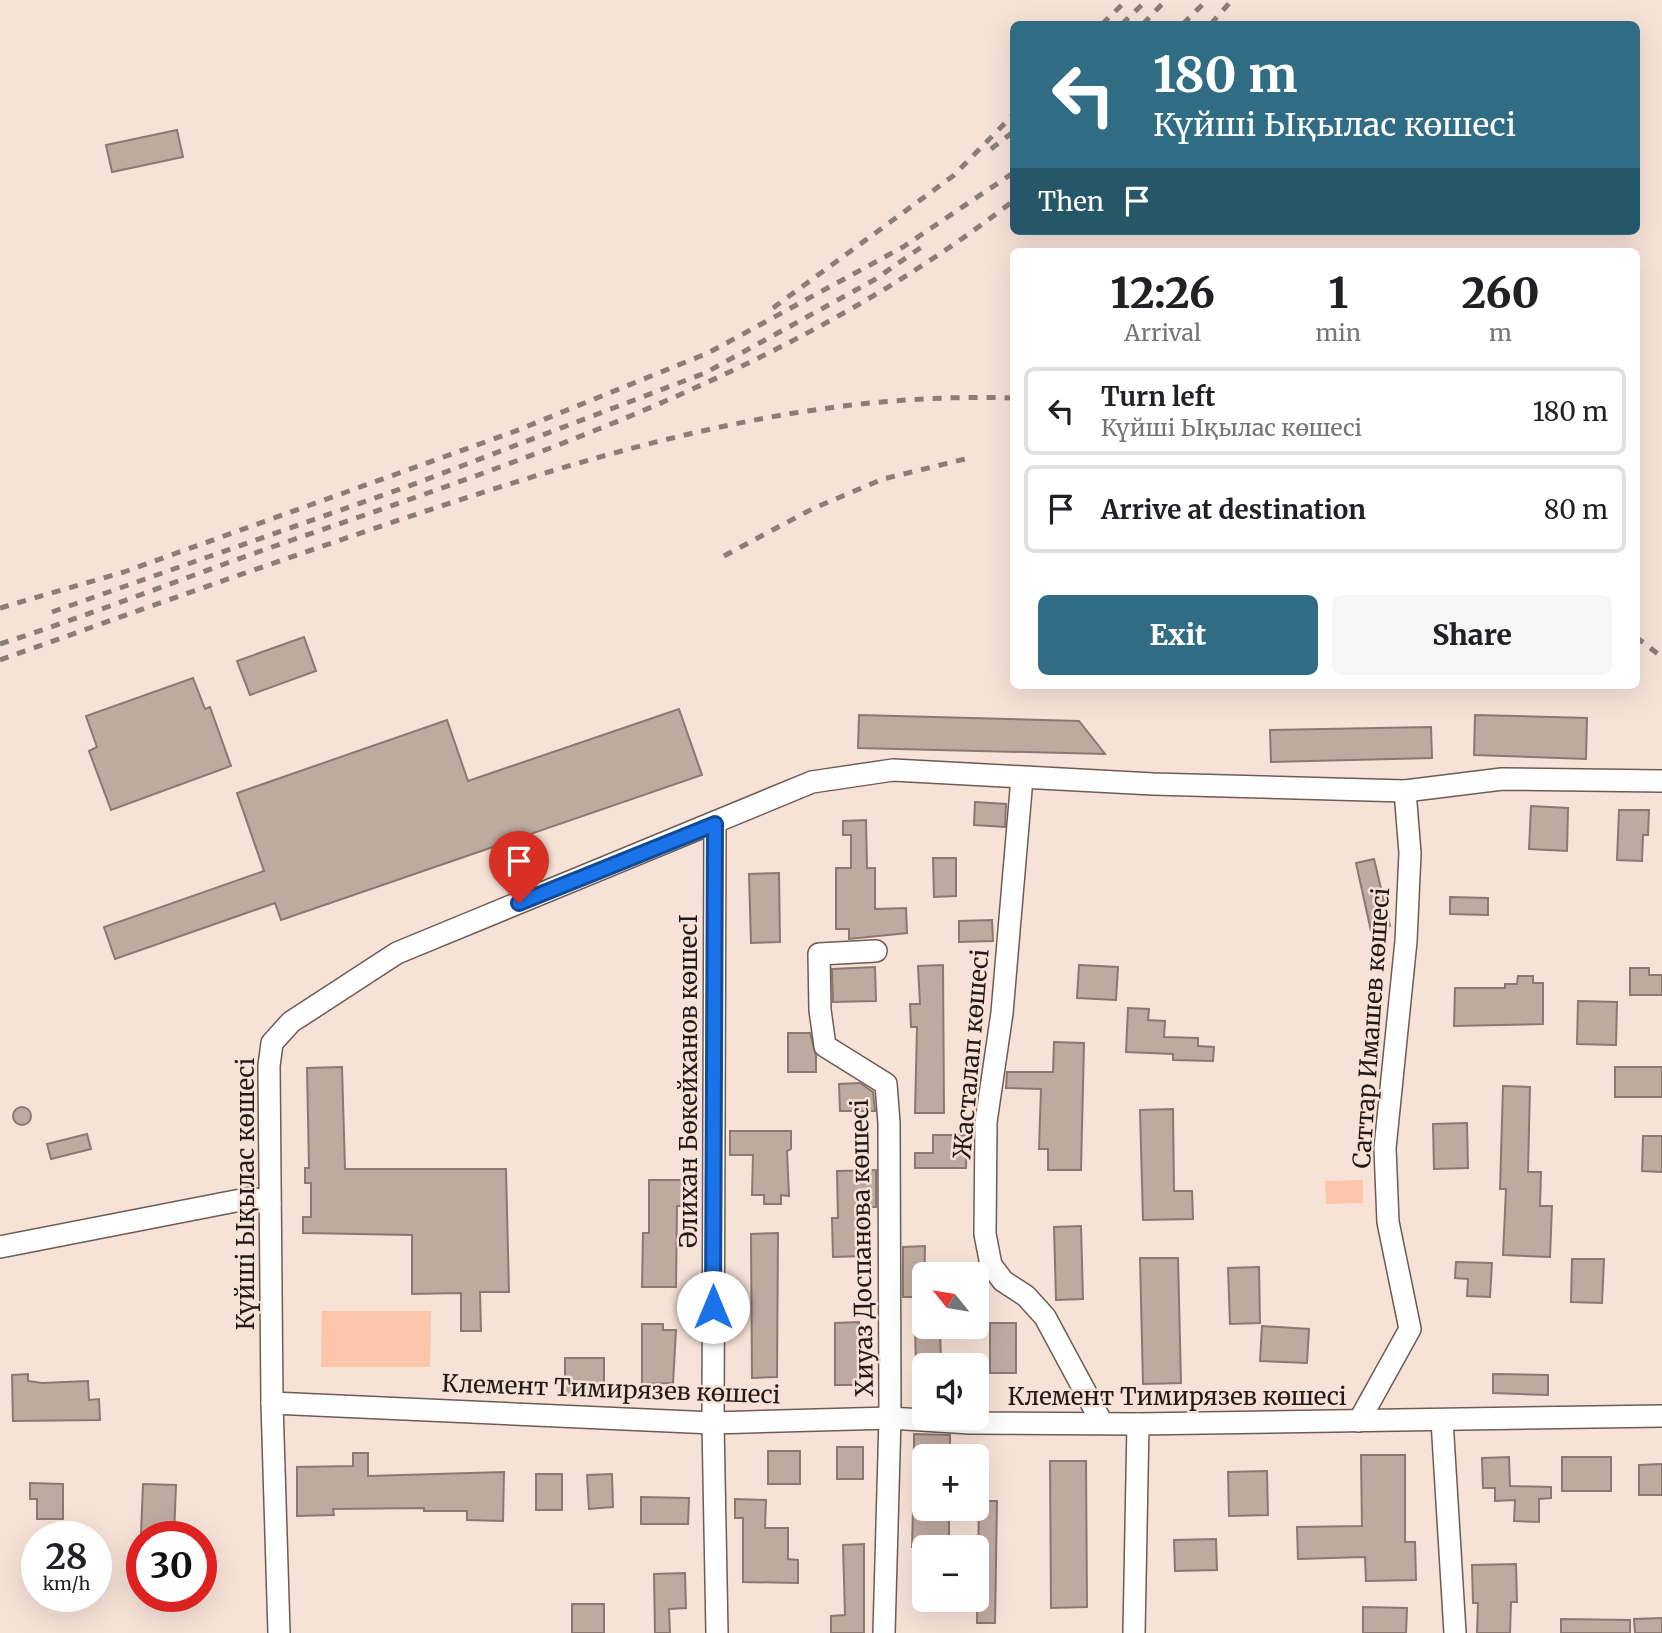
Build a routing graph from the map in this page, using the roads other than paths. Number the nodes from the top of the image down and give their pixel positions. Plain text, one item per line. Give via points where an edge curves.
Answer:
1 (1022, 778) junction
2 (1657, 780) edge
3 (1405, 791) junction
4 (715, 824) junction
5 (876, 951) dead end
6 (270, 1203) junction
7 (0, 1247) edge
8 (272, 1402) junction
9 (1662, 1416) edge
10 (890, 1418) junction
11 (1442, 1420) junction
12 (1359, 1421) junction
13 (713, 1423) junction
14 (1102, 1423) junction
15 (1138, 1424) junction
16 (279, 1633) edge
17 (717, 1633) edge
18 (884, 1633) edge
19 (1133, 1633) edge
20 (1455, 1633) edge

1 - 3 street, Күйші Ықылас көшесі
1 - 4 street, Күйші Ықылас көшесі via 893,770 825,780
1 - 14 street, Жасталап көшесі via 1002,1013 986,1122 985,1234 991,1265 1045,1317
2 - 3 street, Күйші Ықылас көшесі via 1502,779
3 - 12 street, Саттар Имашев көшесі via 1410,853 1406,941 1385,1148 1388,1222 1410,1328
4 - 6 street, Күйші Ықылас көшесі via 397,953 291,1022 272,1043 268,1066
4 - 13 street, Әлихан Бөкейханов көшесI
5 - 10 street, Хиуаз Доспанова көшесі via 819,954 820,1010 825,1046 886,1084 890,1123
6 - 7 street via 251,1198
6 - 8 street, Күйші Ықылас көшесі
8 - 13 street, Клемент Тимирязев көшесі
8 - 16 street, Күйші Ықылас көшесі
9 - 11 street, Клемент Тимирязев көшесі
10 - 13 street, Клемент Тимирязев көшесі
10 - 14 street, Клемент Тимирязев көшесі
10 - 18 street, Хиуаз Доспанова көшесі
11 - 12 street, Клемент Тимирязев көшесі
11 - 20 street
12 - 15 street, Клемент Тимирязев көшесі
13 - 17 street, Әлихан Бөкейханов көшесI
14 - 15 street, Клемент Тимирязев көшесі
15 - 19 street

